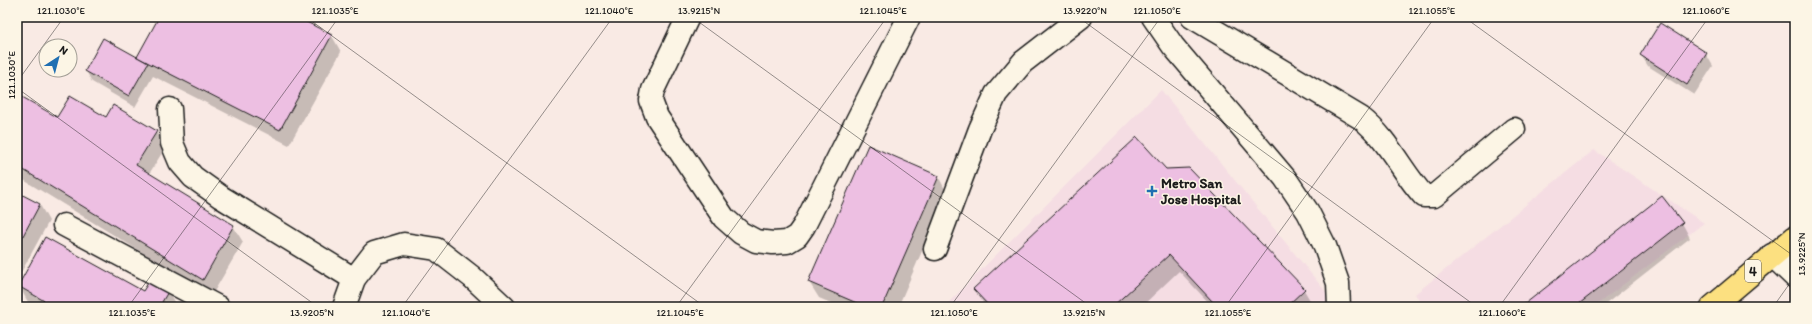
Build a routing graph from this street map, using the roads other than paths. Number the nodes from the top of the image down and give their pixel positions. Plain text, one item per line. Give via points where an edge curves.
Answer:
1 (688, 17) edge
2 (909, 17) edge
3 (1081, 17) edge
4 (1153, 17) edge
5 (1192, 17) edge
6 (170, 109) dead end
7 (1514, 129) dead end
8 (64, 225) dead end
9 (1795, 237) edge
10 (935, 249) dead end
11 (1772, 255) junction
12 (1795, 277) edge
13 (354, 279) junction
14 (218, 307) edge
15 (344, 307) edge
16 (504, 307) edge
17 (1339, 307) edge
18 (1712, 307) edge

1 - 2 street via 653,90 652,101 657,117 724,218 741,233 756,241 773,243 787,242 797,236 804,226
3 - 10 street via 1023,62 996,94 980,129
4 - 17 street via 1173,46 1285,178 1308,212 1325,246 1338,283
5 - 7 street via 1374,128 1424,196 1434,196
6 - 13 street via 172,143 180,162 193,177
8 - 14 street
9 - 11 highway, 4
11 - 12 street
11 - 18 highway, 4
13 - 15 street
13 - 16 street via 374,253 404,244 436,249 472,277

